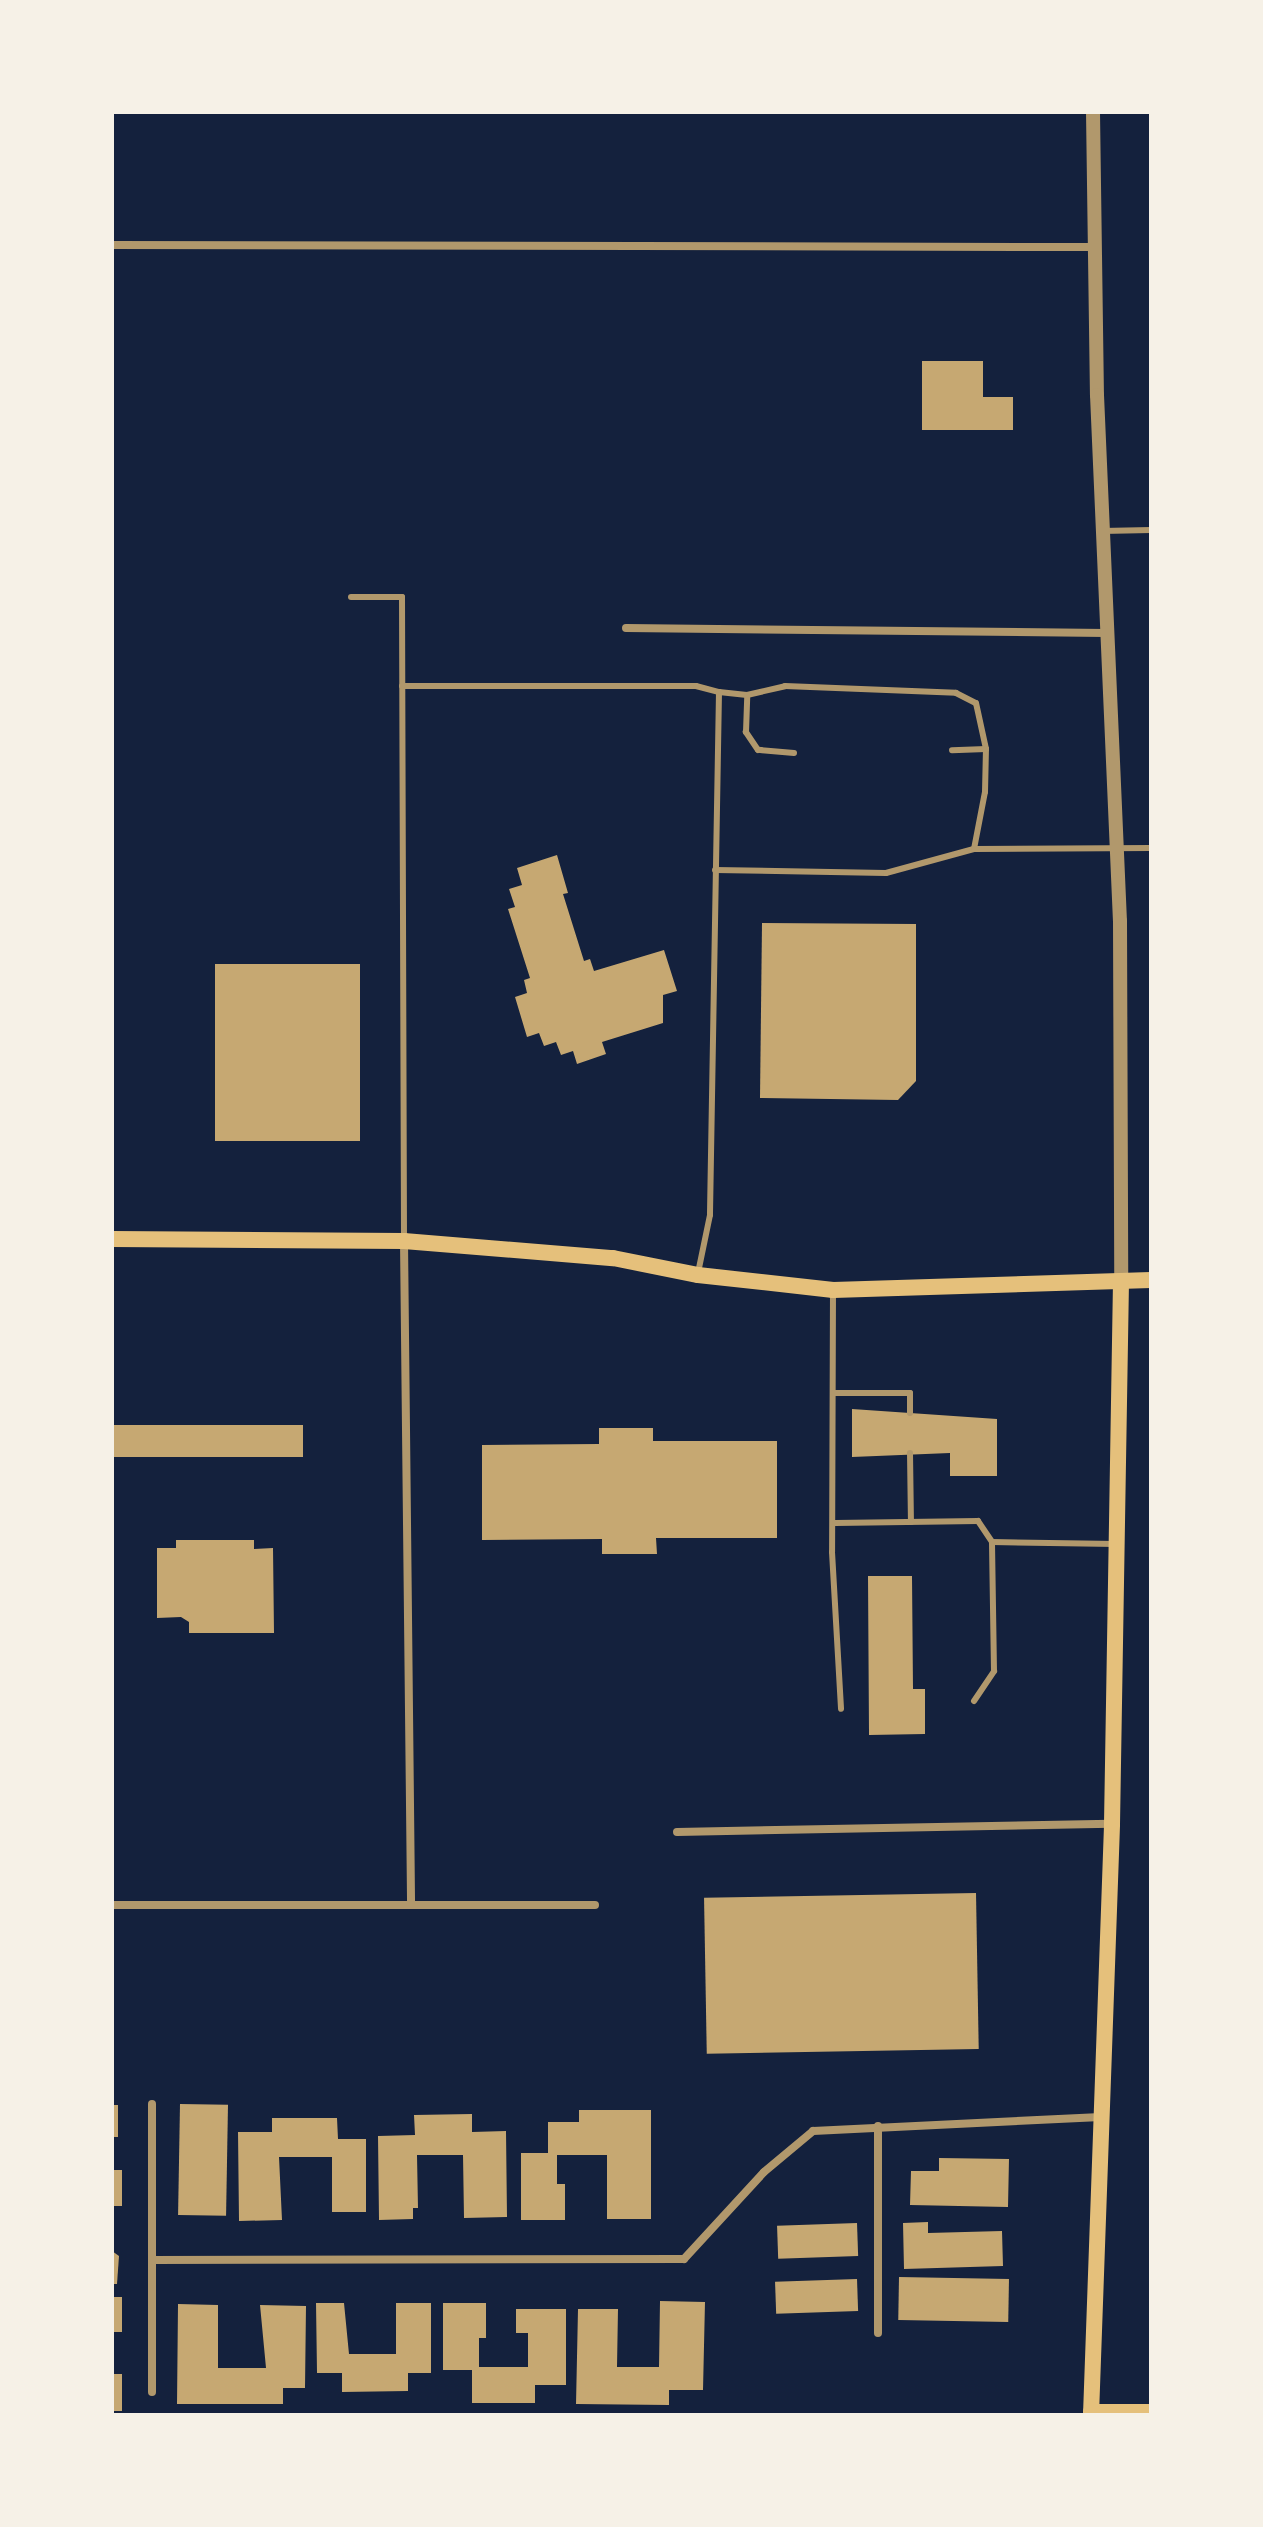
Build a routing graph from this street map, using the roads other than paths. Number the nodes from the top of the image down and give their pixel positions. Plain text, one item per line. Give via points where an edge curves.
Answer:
1 (1093, 112) edge
2 (112, 245) edge
3 (1094, 247) junction
4 (1151, 530) edge
5 (1102, 531) junction
6 (351, 597) dead end
7 (626, 628) dead end
8 (1106, 633) junction
9 (402, 686) junction
10 (719, 692) junction
11 (747, 695) junction
12 (986, 749) junction
13 (952, 750) dead end
14 (794, 753) dead end
15 (1115, 847) junction
16 (1151, 848) edge
17 (974, 849) junction
18 (715, 870) junction
19 (112, 1239) edge
20 (404, 1241) junction
21 (698, 1275) junction
22 (1151, 1280) edge
23 (1121, 1282) junction
24 (833, 1290) junction
25 (834, 1393) junction
26 (910, 1413) dead end
27 (910, 1453) dead end
28 (911, 1522) junction
29 (835, 1523) junction
30 (992, 1542) junction
31 (1119, 1544) junction
32 (974, 1701) dead end
33 (841, 1709) dead end
34 (1112, 1824) junction
35 (677, 1832) dead end
36 (411, 1903) junction
37 (112, 1905) edge
38 (595, 1905) dead end
39 (152, 2104) dead end
40 (1101, 2117) junction
41 (878, 2126) junction
42 (152, 2260) junction
43 (878, 2333) dead end
44 (152, 2392) dead end
45 (1151, 2412) edge
46 (1091, 2413) edge

1 - 3 street
2 - 3 street
3 - 5 street
4 - 5 lane
5 - 8 street
6 - 9 lane via 402,597
7 - 8 street
8 - 15 street
9 - 10 lane via 696,686
9 - 20 lane
10 - 11 lane
10 - 18 lane
11 - 12 lane via 785,686 956,693 976,703
11 - 14 lane via 746,732 758,750
12 - 13 lane
12 - 17 lane via 985,792
15 - 16 lane
15 - 17 lane
15 - 23 street
17 - 18 lane via 886,873
18 - 21 lane via 710,1215
19 - 20 main road
20 - 21 main road via 613,1258
20 - 36 street
21 - 24 main road
22 - 23 main road
23 - 24 main road
23 - 31 main road
24 - 25 lane
25 - 26 lane via 910,1393
25 - 29 lane
27 - 28 lane
28 - 29 lane
28 - 30 lane via 978,1521
29 - 33 lane
30 - 31 lane
30 - 32 lane via 994,1671
31 - 34 main road
34 - 35 street
34 - 40 main road
36 - 37 street
36 - 38 street
39 - 42 street
40 - 41 street
40 - 46 main road
41 - 42 street via 813,2131 764,2172 684,2259
41 - 43 street
42 - 44 street
45 - 46 main road

